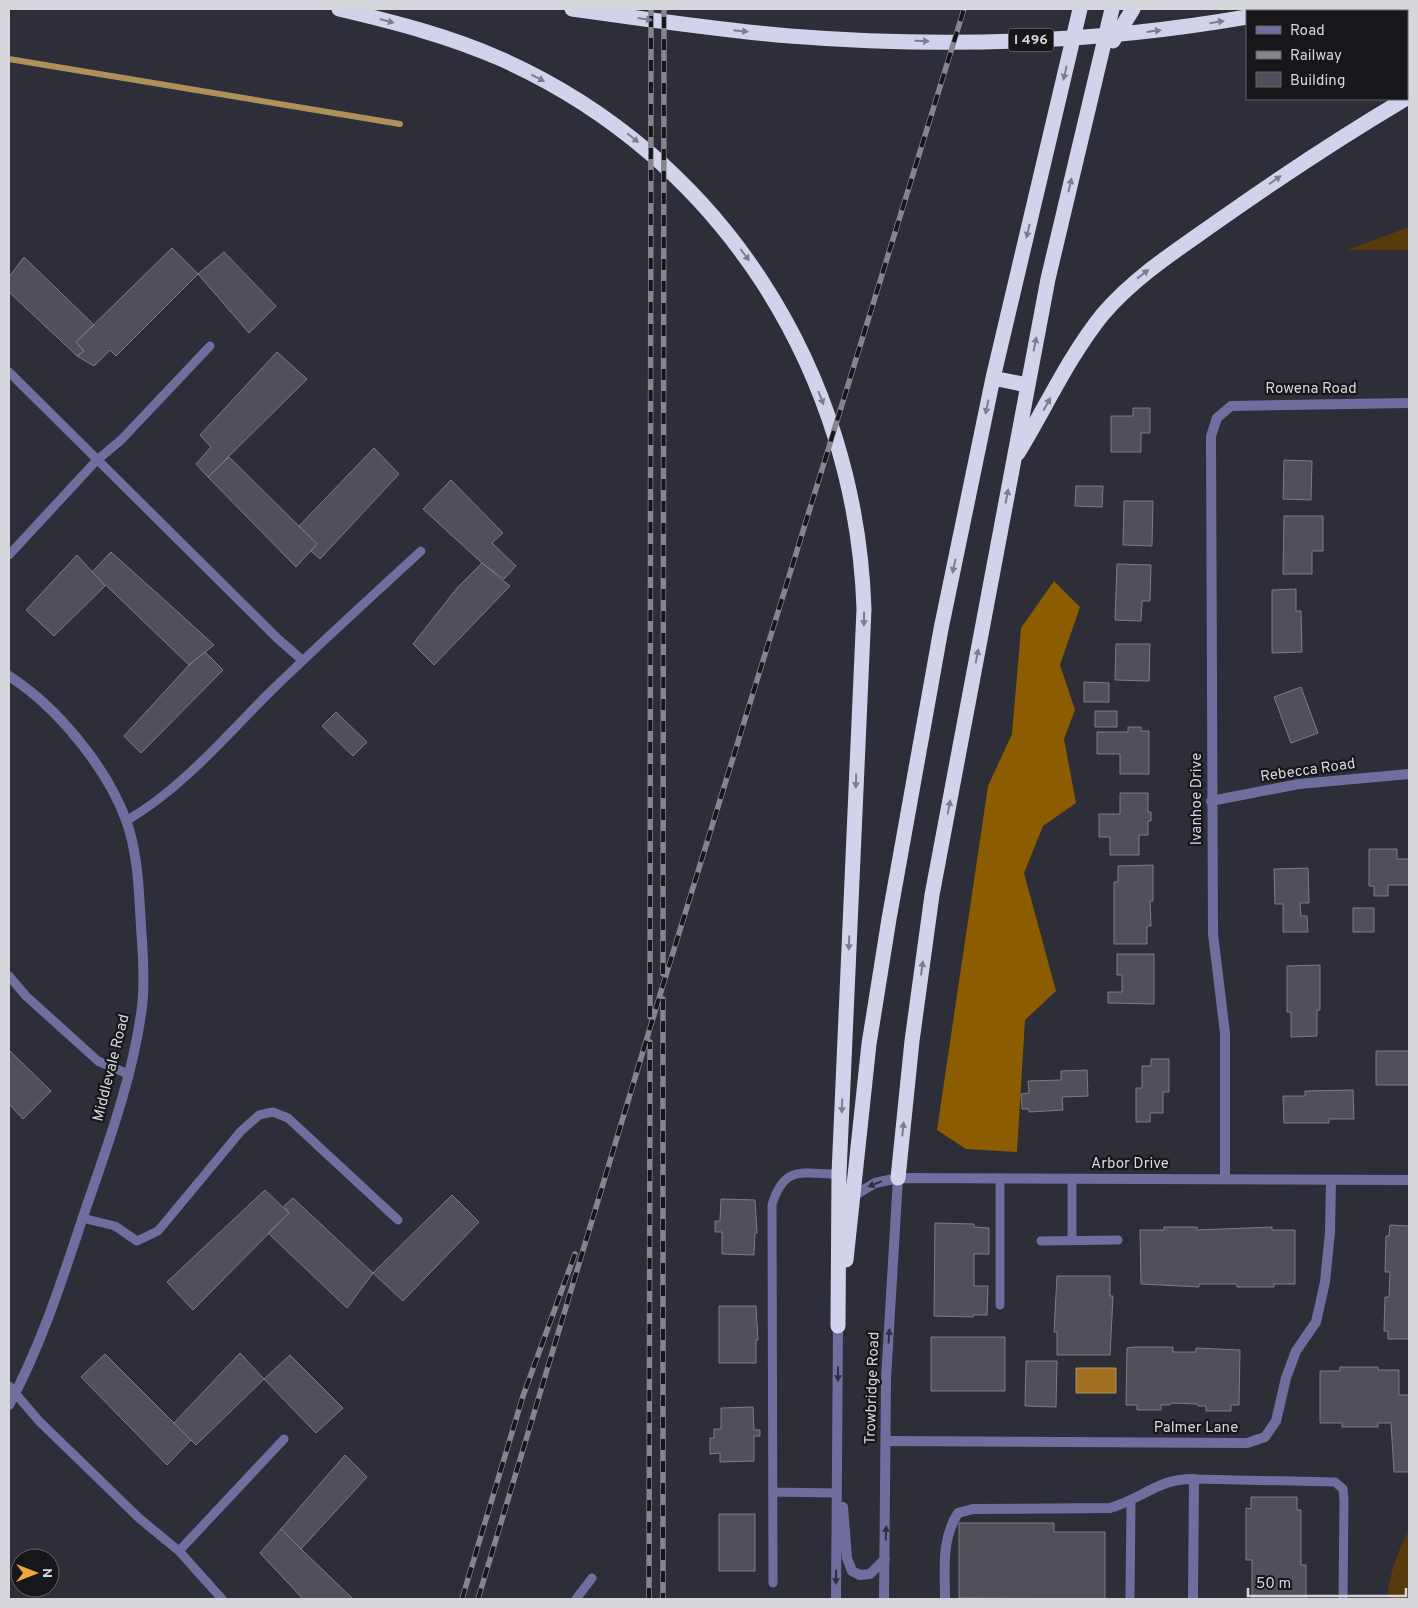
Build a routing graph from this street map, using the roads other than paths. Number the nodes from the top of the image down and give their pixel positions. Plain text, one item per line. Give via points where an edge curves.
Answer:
1 (339, 9) edge
2 (572, 9) edge
3 (1080, 9) edge
4 (1112, 9) edge
5 (1133, 9) edge
6 (1246, 17) edge
7 (1091, 93) junction
8 (1404, 100) edge
9 (210, 346) dead end
10 (9, 372) edge
11 (993, 378) junction
12 (1027, 386) junction
13 (1409, 403) edge
14 (1217, 418) joint
15 (96, 461) junction
16 (1014, 461) junction
17 (421, 550) dead end
18 (9, 555) edge
19 (302, 660) junction
20 (9, 676) edge
21 (1409, 774) edge
22 (1211, 802) junction
23 (126, 821) junction
24 (9, 976) edge
25 (128, 1074) junction
26 (839, 1174) junction
27 (898, 1178) junction
28 (1000, 1178) junction
29 (1072, 1179) junction
30 (1225, 1179) junction
31 (1331, 1180) junction
32 (1409, 1180) edge
33 (855, 1195) junction
34 (82, 1218) junction
35 (398, 1220) dead end
36 (1118, 1240) dead end
37 (1041, 1241) dead end
38 (1072, 1241) junction
39 (1000, 1305) dead end
40 (838, 1326) junction
41 (12, 1389) edge
42 (9, 1404) edge
43 (284, 1439) dead end
44 (886, 1441) junction
45 (838, 1456) junction
46 (1194, 1479) junction
47 (773, 1492) junction
48 (837, 1493) junction
49 (1130, 1502) junction
50 (179, 1551) junction
51 (885, 1559) junction
52 (592, 1578) dead end
53 (773, 1583) dead end
54 (222, 1599) edge
55 (576, 1599) edge
56 (836, 1599) edge
57 (884, 1599) edge
58 (945, 1599) edge
59 (1130, 1599) edge
60 (1193, 1599) edge
61 (1343, 1599) edge

1 -> 26 highway via 468,45 542,80 625,132 684,183 735,242 792,331 813,377 849,488 863,570 864,644
2 -> 6 highway, I 496 via 792,36 874,40 1040,40 1128,34
3 -> 11 highway
4 - 7 highway
5 - 7 highway via 1115,38
12 -> 7 highway
16 -> 8 highway via 1086,337 1138,278 1284,174
9 - 15 lane via 122,440
10 - 15 lane
11 - 12 highway
11 -> 33 highway via 941,629 888,919 869,1044
12 - 16 highway
13 - 14 street, Rowena Road via 1246,404 1231,406
14 - 22 street, Ivanhoe Drive via 1211,436
15 - 18 lane
15 - 19 lane
27 -> 16 highway via 932,894
17 - 19 lane
19 - 23 lane via 175,786 152,806
20 - 23 street, Middlevale Road via 26,686 89,753
21 - 22 street, Rebecca Road via 1299,784
22 - 30 street, Ivanhoe Drive via 1213,934 1225,1033
23 - 25 street, Middlevale Road via 138,879 142,952 142,1004
24 - 25 lane via 26,996 98,1061
25 - 34 street, Middlevale Road
26 - 40 highway
26 - 47 lane via 785,1177 777,1188 772,1205
27 - 28 street, Arbor Drive
27 -> 33 street, Arbor Drive via 875,1183
44 -> 27 street, Trowbridge Road via 886,1379
28 - 29 street, Arbor Drive
28 - 39 lane
29 - 30 street, Arbor Drive
29 - 38 lane
30 - 31 street, Arbor Drive
31 - 32 street, Arbor Drive
31 - 44 street, Palmer Lane via 1325,1282 1316,1322 1296,1351 1276,1421 1266,1436 1247,1443
33 - 40 highway
34 - 35 lane via 115,1226 137,1241 158,1231 241,1130 259,1115 273,1112 288,1118
34 - 41 street, Middlevale Road via 30,1365
36 - 38 lane
37 - 38 lane
40 -> 45 street
41 - 42 street, Middlevale Road
41 - 50 lane via 39,1421 140,1519
43 - 50 lane
51 -> 44 street, Trowbridge Road
45 - 48 street
45 - 51 street via 849,1567 856,1574 868,1574
46 - 49 street via 1164,1482
46 - 60 street
46 - 61 lane via 1335,1482 1342,1490 1344,1500
47 - 48 lane
47 - 53 lane
48 -> 56 street
49 - 58 street via 1093,1510 973,1509 958,1513 949,1527
49 - 59 lane
50 - 54 lane
51 - 57 street, Trowbridge Road
52 - 55 lane

